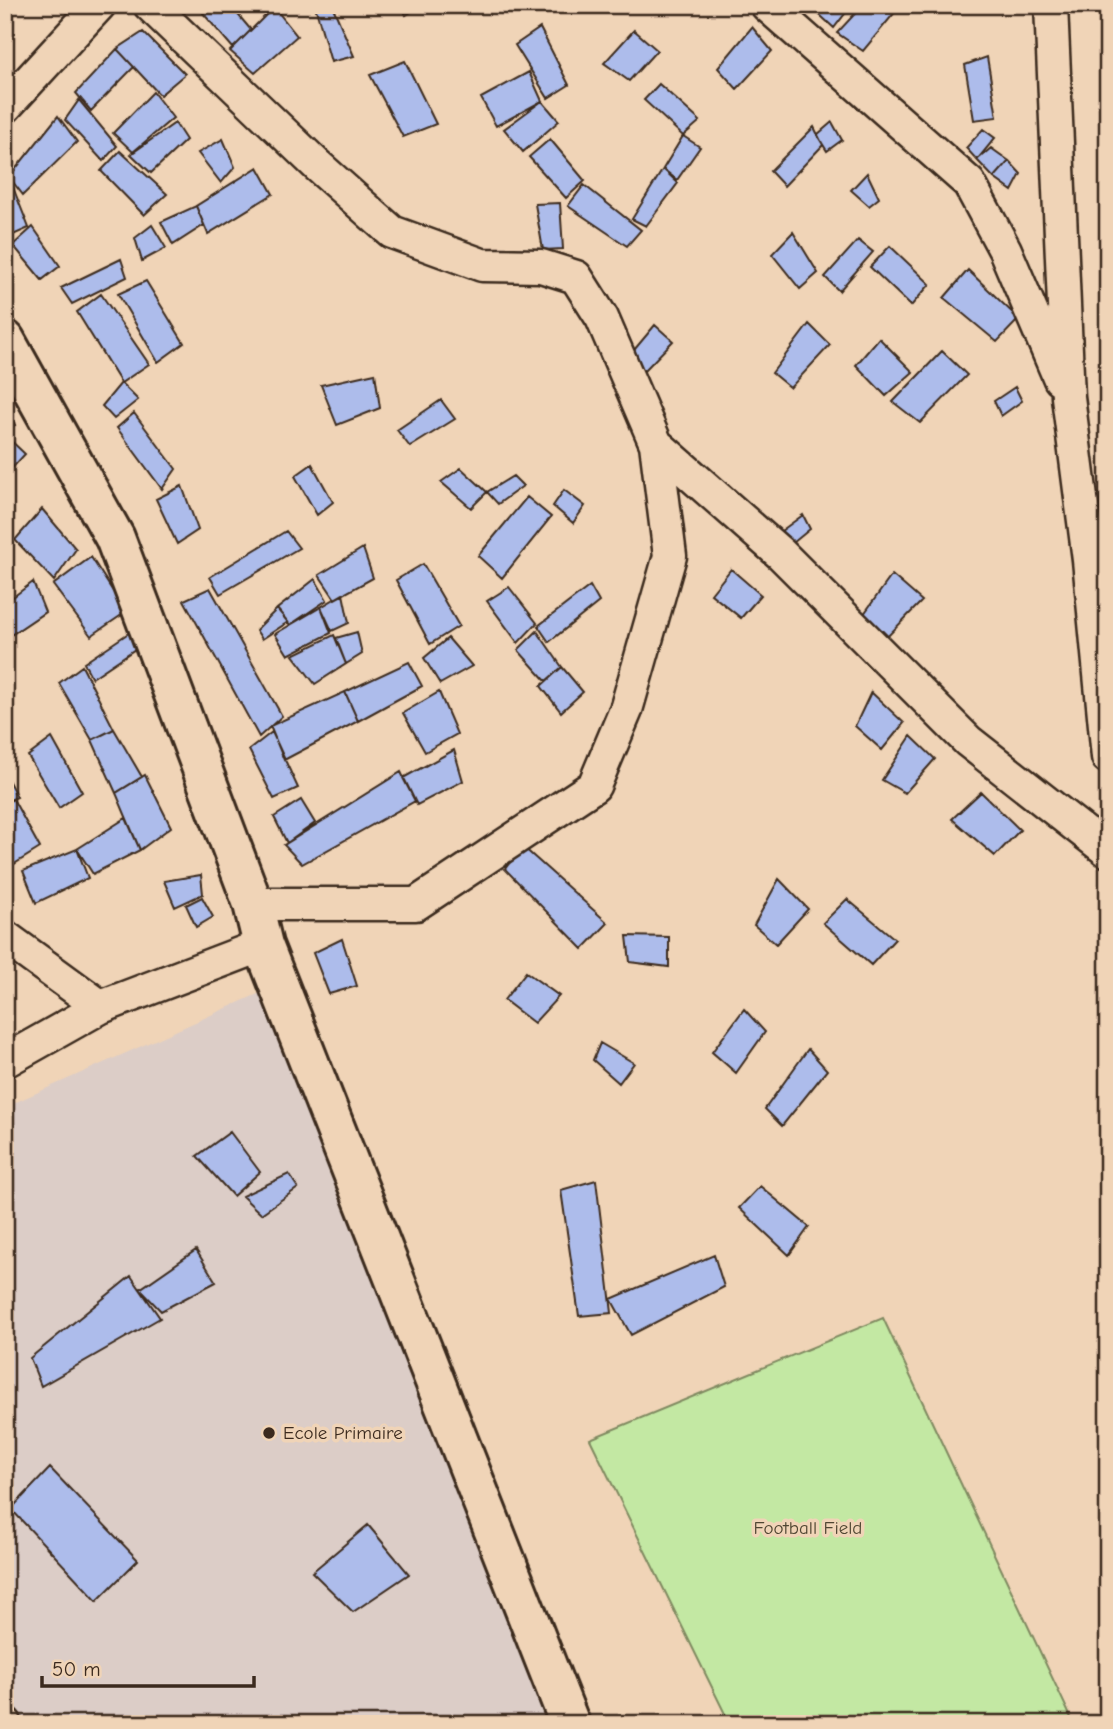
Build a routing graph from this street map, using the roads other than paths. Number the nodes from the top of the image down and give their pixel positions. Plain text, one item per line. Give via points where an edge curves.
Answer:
1 (99, 5) edge
2 (150, 5) edge
3 (767, 5) edge
4 (1051, 5) edge
5 (5, 107) edge
6 (5, 340) edge
7 (1068, 397) junction
8 (656, 444) junction
9 (1108, 757) edge
10 (1108, 851) edge
11 (253, 904) junction
12 (5, 937) edge
13 (263, 945) junction
14 (101, 1007) junction
15 (5, 1061) edge
16 (570, 1724) edge

1 - 5 street
2 - 8 street via 393,232 482,265 541,266 576,277 602,318
3 - 7 street via 969,183 1005,250
4 - 7 street
6 - 11 main road via 115,538
7 - 9 street
8 - 10 street via 781,554 968,741
8 - 11 street via 670,556 626,710 594,786 416,904
11 - 13 main road
12 - 14 street
13 - 14 street
13 - 16 main road
14 - 15 street

